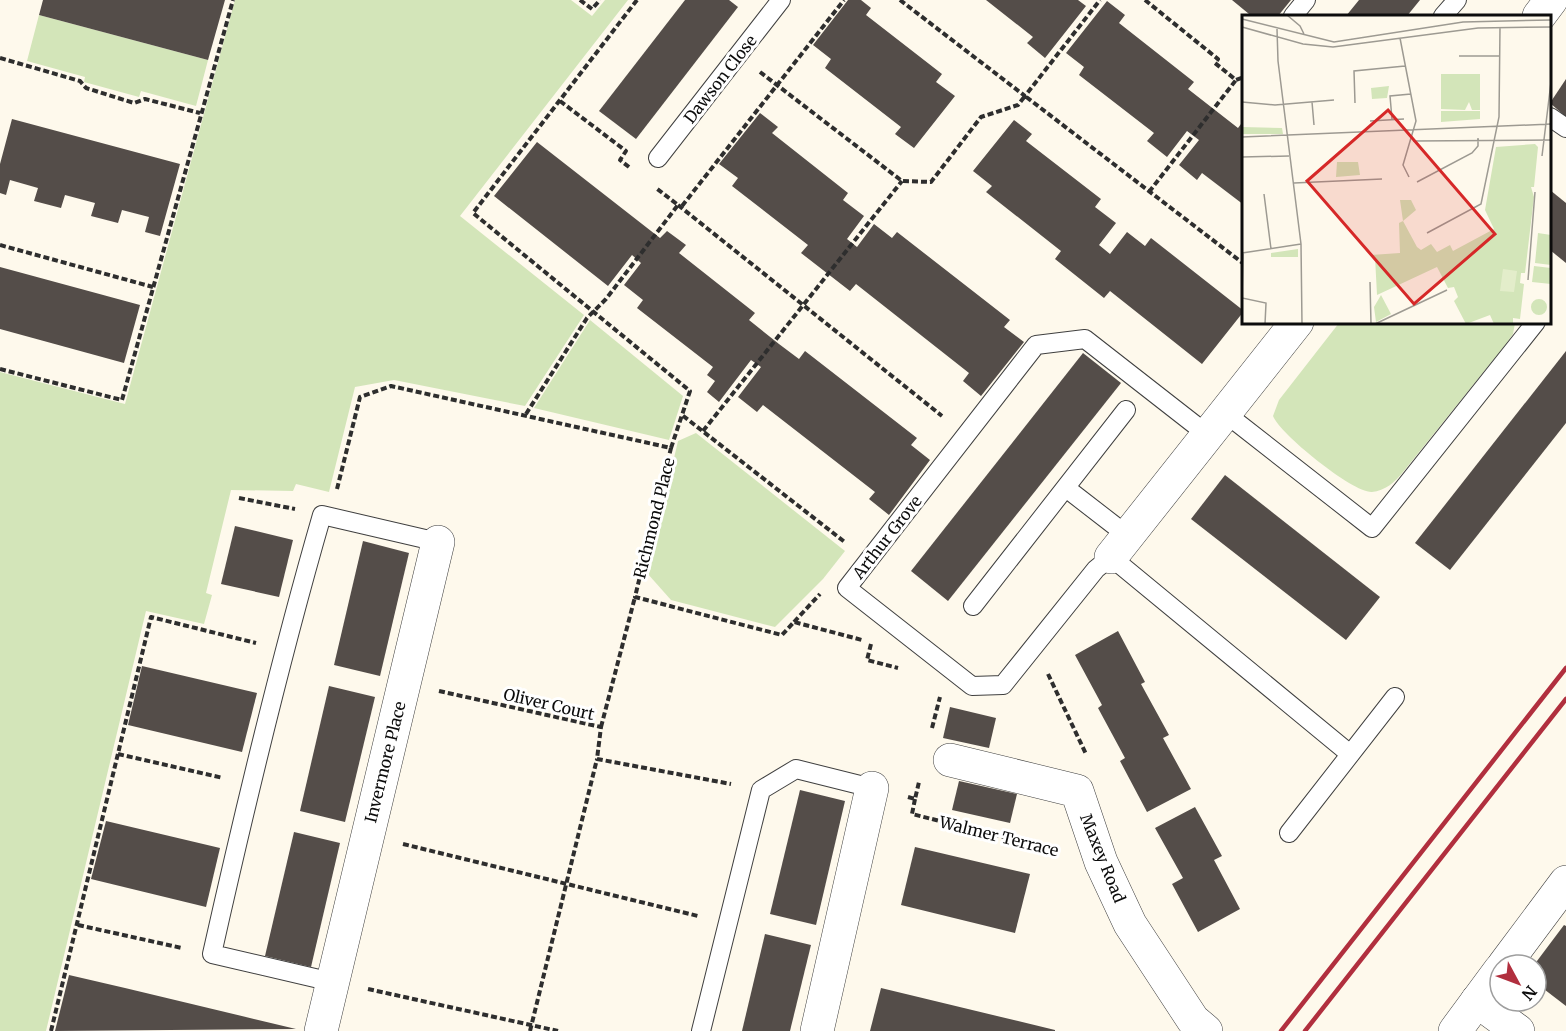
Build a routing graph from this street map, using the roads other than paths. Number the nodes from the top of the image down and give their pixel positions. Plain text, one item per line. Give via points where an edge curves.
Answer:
1 (782, 0) edge
2 (1306, 0) edge
3 (1456, 0) edge
4 (1551, 0) edge
5 (1294, 15) edge
6 (1444, 15) edge
7 (1540, 15) edge
8 (1551, 118) edge
9 (1566, 128) edge
10 (658, 158) dead end
11 (1295, 324) edge
12 (1534, 324) edge
13 (1126, 410) dead end
14 (1216, 424) junction
15 (1066, 488) junction
16 (438, 542) joint
17 (1120, 547) junction
18 (973, 606) dead end
19 (1395, 697) dead end
20 (1350, 754) junction
21 (950, 760) dead end
22 (872, 788) joint
23 (1288, 833) dead end
24 (1566, 882) edge
25 (1513, 953) edge
26 (332, 982) junction
27 (1488, 986) edge
28 (1477, 1001) junction
29 (1194, 1027) edge
30 (321, 1031) edge
31 (701, 1031) edge
32 (817, 1031) edge
33 (1455, 1031) edge
34 (1518, 1031) edge

1 - 10 lane, Dawson Close
2 - 5 lane
3 - 6 lane
4 - 7 street
8 - 9 lane
11 - 14 street, Arthur Grove
12 - 14 lane via 1372,528
13 - 15 lane
14 - 17 street, Arthur Grove
14 - 17 lane, Arthur Grove via 1085,339 1036,345 848,588 972,686 1003,685 1096,569
15 - 17 lane
15 - 18 lane
16 - 26 street, Invermore Place
16 - 26 lane via 322,515 250,784 212,954
17 - 20 lane
19 - 20 lane
20 - 23 lane
21 - 29 street, Maxey Road via 1077,791 1101,862 1130,924
22 - 31 lane via 796,769 761,790
22 - 32 street
24 - 25 street
26 - 30 street, Invermore Place
27 - 28 street
28 - 33 street
28 - 34 street

